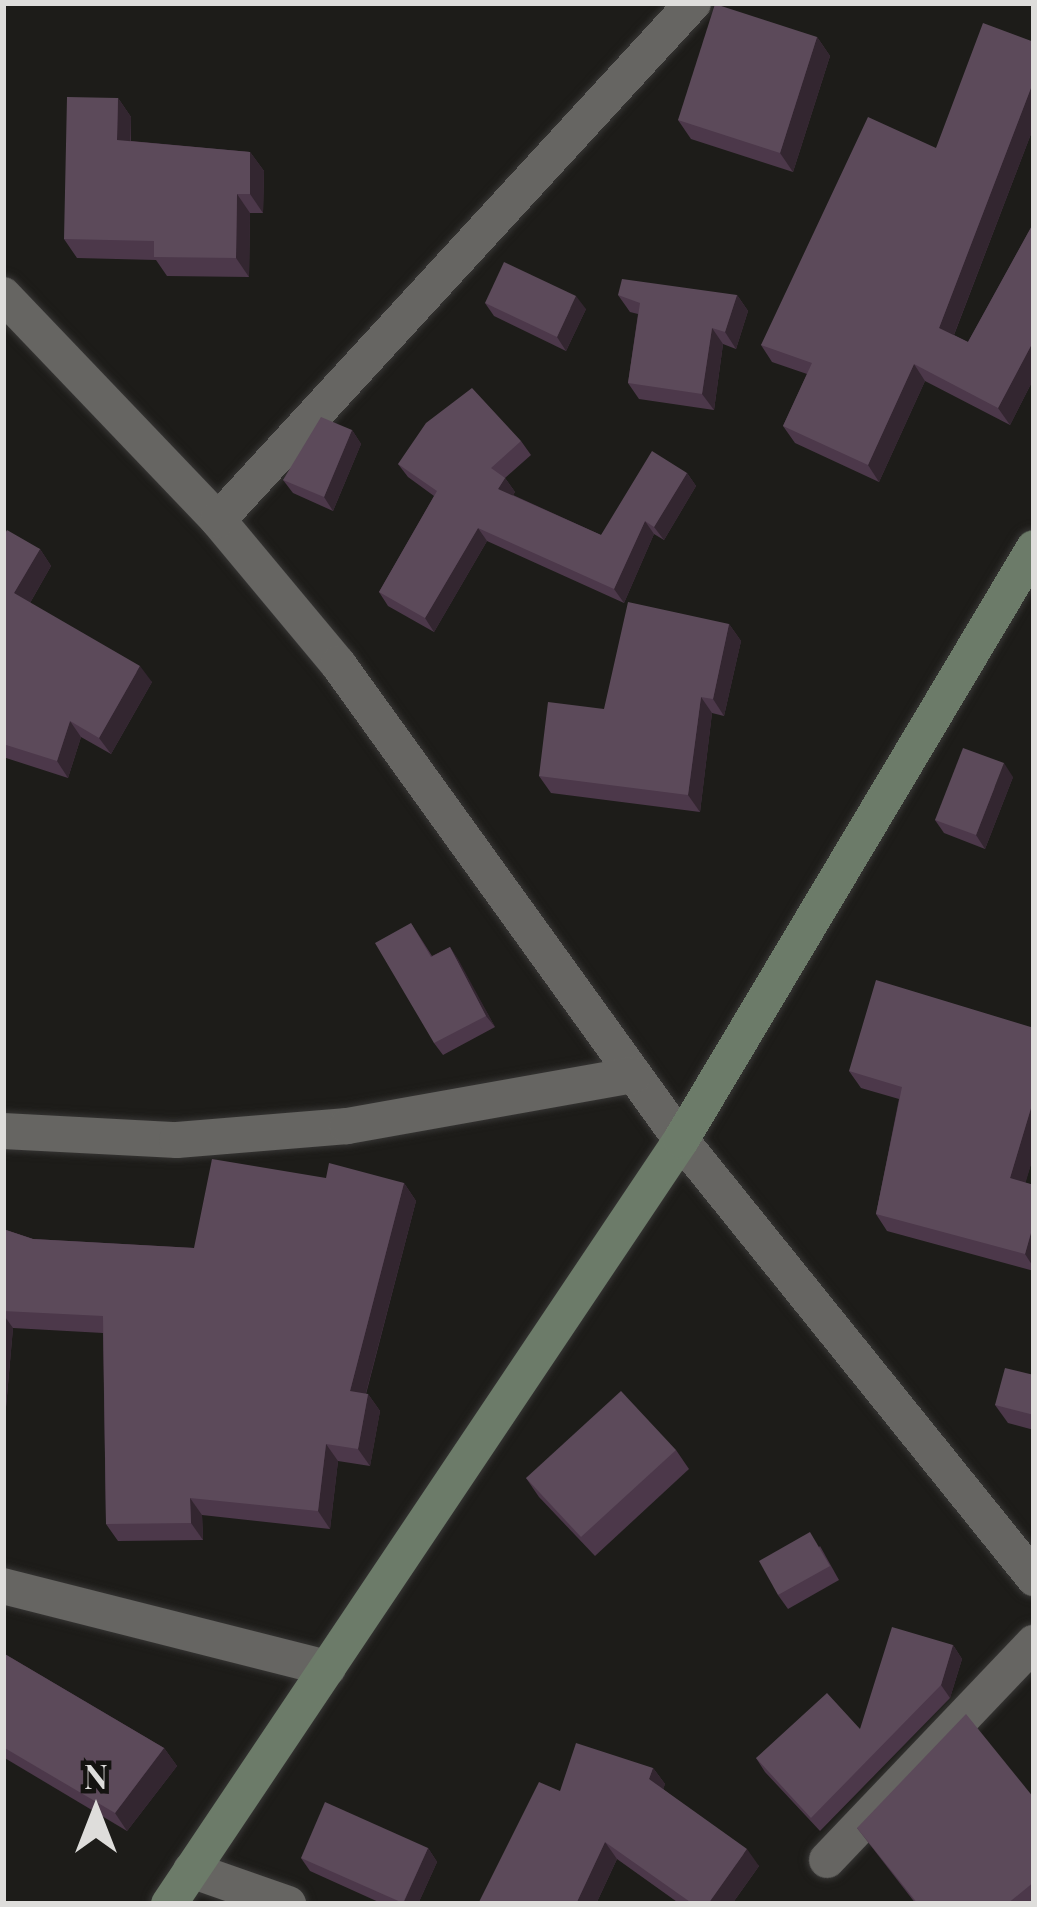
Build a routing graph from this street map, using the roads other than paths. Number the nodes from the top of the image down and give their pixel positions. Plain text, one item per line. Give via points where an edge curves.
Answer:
1 (693, 3) edge
2 (3, 295) edge
3 (218, 520) junction
4 (1034, 548) edge
5 (634, 1075) junction
6 (3, 1131) edge
7 (681, 1140) junction
8 (1034, 1578) edge
9 (3, 1586) edge
10 (1034, 1643) edge
11 (328, 1668) junction
12 (827, 1860) dead end
13 (191, 1870) junction
14 (169, 1904) edge
15 (287, 1904) edge

1 - 3 street
2 - 3 street
3 - 5 street via 338,664
4 - 7 street
5 - 6 street via 347,1126 177,1140
5 - 7 street
7 - 8 street
7 - 11 street
9 - 11 street
10 - 12 street
11 - 13 street
13 - 14 street
13 - 15 street

